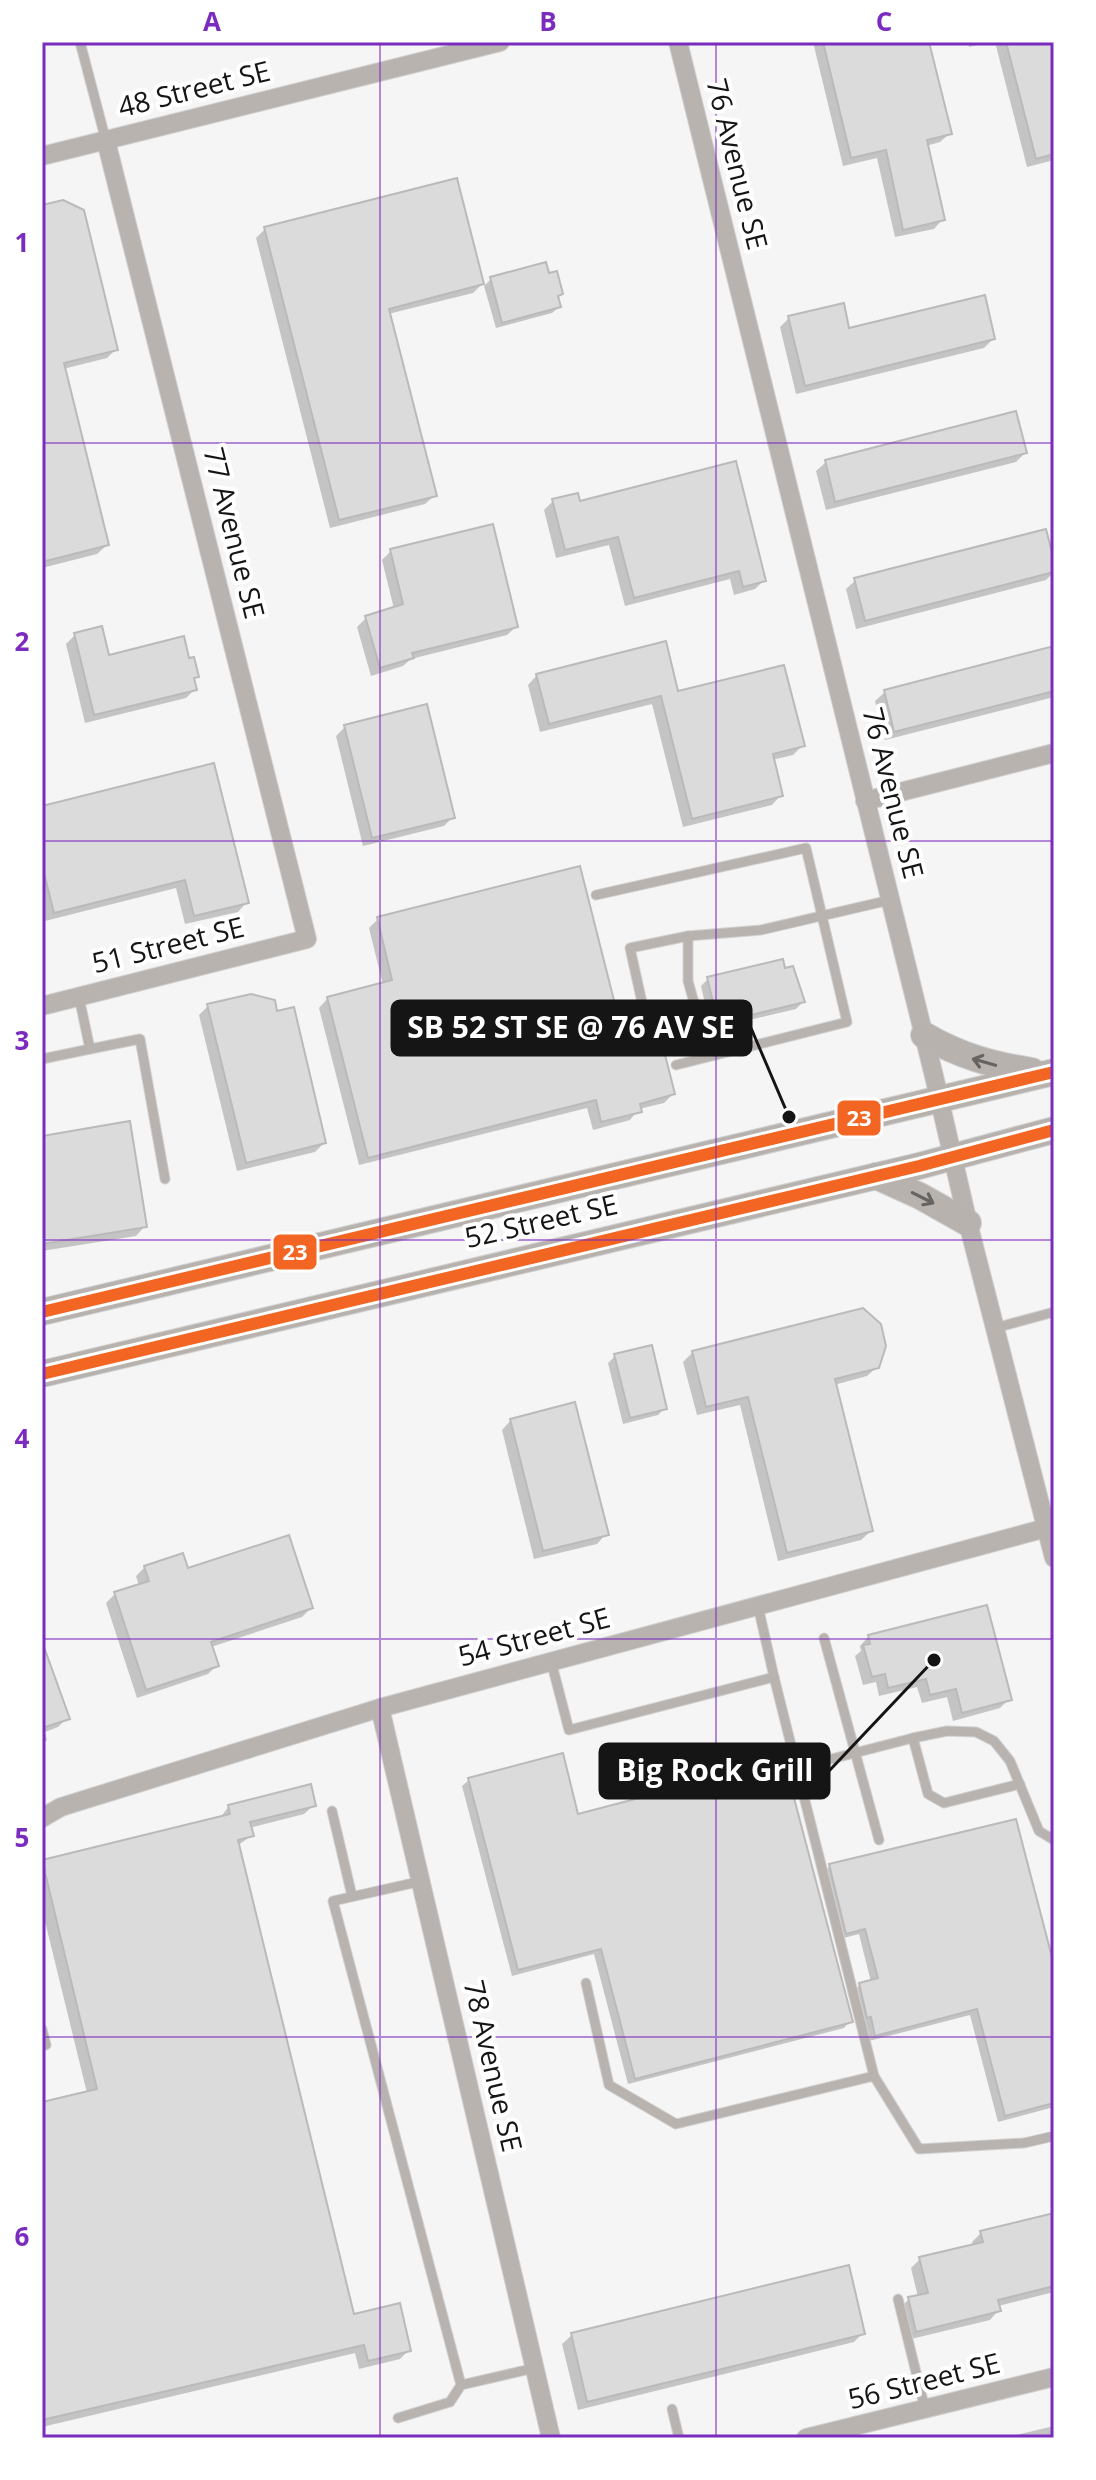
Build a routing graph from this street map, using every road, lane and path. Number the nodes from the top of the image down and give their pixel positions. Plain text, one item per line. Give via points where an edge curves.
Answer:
1 (80, 42) edge
2 (500, 42) edge
3 (678, 42) edge
4 (106, 141) junction
5 (42, 156) edge
6 (1054, 753) edge
7 (865, 801) junction
8 (596, 895) dead end
9 (890, 900) junction
10 (822, 916) junction
11 (688, 936) junction
12 (307, 939) joint
13 (79, 997) junction
14 (42, 1006) edge
15 (647, 1025) dead end
16 (924, 1035) junction
17 (90, 1049) junction
18 (709, 1056) junction
19 (42, 1059) edge
20 (676, 1065) dead end
21 (1051, 1072) edge
22 (940, 1100) junction
23 (1054, 1130) edge
24 (954, 1157) junction
25 (876, 1176) junction
26 (165, 1179) dead end
27 (968, 1223) junction
28 (42, 1312) edge
29 (1054, 1312) edge
30 (995, 1328) junction
31 (42, 1374) edge
32 (1046, 1528) junction
33 (1054, 1558) edge
34 (758, 1606) junction
35 (824, 1638) dead end
36 (551, 1661) junction
37 (774, 1677) junction
38 (380, 1708) junction
39 (913, 1738) junction
40 (854, 1753) junction
41 (796, 1768) junction
42 (1020, 1784) junction
43 (332, 1811) dead end
44 (42, 1818) edge
45 (879, 1840) dead end
46 (1054, 1840) edge
47 (422, 1881) junction
48 (352, 1896) junction
49 (586, 1983) dead end
50 (42, 2029) edge
51 (42, 2046) edge
52 (874, 2076) junction
53 (1054, 2136) edge
54 (898, 2299) dead end
55 (535, 2368) junction
56 (1054, 2377) edge
57 (461, 2385) junction
58 (672, 2409) dead end
59 (925, 2409) junction
60 (398, 2418) dead end
61 (551, 2438) edge
62 (679, 2438) edge
63 (806, 2438) edge

1 - 4 lane
2 - 4 street, 48 Street SE
3 - 7 street, 76 Avenue SE
4 - 5 street, 48 Street SE
4 - 12 street, 77 Avenue SE
6 - 7 street
7 - 9 street, 76 Avenue SE
8 - 10 lane via 806,848
9 - 10 lane
9 - 16 street, 76 Avenue SE
10 - 11 lane via 761,930
10 - 18 lane via 847,1022
11 - 15 lane via 630,948
11 - 18 lane via 688,981
12 - 13 street, 51 Street SE
13 - 14 street, 51 Street SE
13 - 17 lane
21 -> 16 main road via 990,1065
16 - 22 street, 76 Avenue SE
17 - 19 lane
17 - 26 lane via 140,1039
18 - 20 lane
21 - 22 main road, 52 Street SE
22 - 24 street, 76 Avenue SE
22 - 28 main road, 52 Street SE
23 - 24 main road, 52 Street SE
24 - 25 main road, 52 Street SE
24 - 27 street, 76 Avenue SE
25 -> 27 main road
25 - 31 main road, 52 Street SE
27 - 30 street, 76 Avenue SE
29 - 30 lane
30 - 32 street, 76 Avenue SE
32 - 33 street, 76 Avenue SE
32 - 34 street, 54 Street SE
34 - 36 street, 54 Street SE
34 - 37 lane
35 - 40 lane
36 - 37 lane via 569,1730
36 - 38 street, 54 Street SE
37 - 41 lane
38 - 44 street, 54 Street SE via 61,1807
38 - 47 street, 78 Avenue SE
39 - 40 lane
39 - 42 lane via 976,1732 994,1741
39 - 42 lane via 928,1794 944,1803
40 - 41 lane
40 - 45 lane
41 - 52 lane
42 - 46 lane via 1039,1831
43 - 48 lane
47 - 48 lane
47 - 55 street, 78 Avenue SE
48 - 57 lane via 333,1901
49 - 52 lane via 609,2085 676,2124
50 - 51 lane
52 - 53 lane via 919,2149 1024,2143
54 - 59 lane
55 - 57 lane
55 - 61 street, 78 Avenue SE
56 - 59 street, 56 Street SE
57 - 60 lane via 450,2402
58 - 62 lane
59 - 63 street, 56 Street SE

